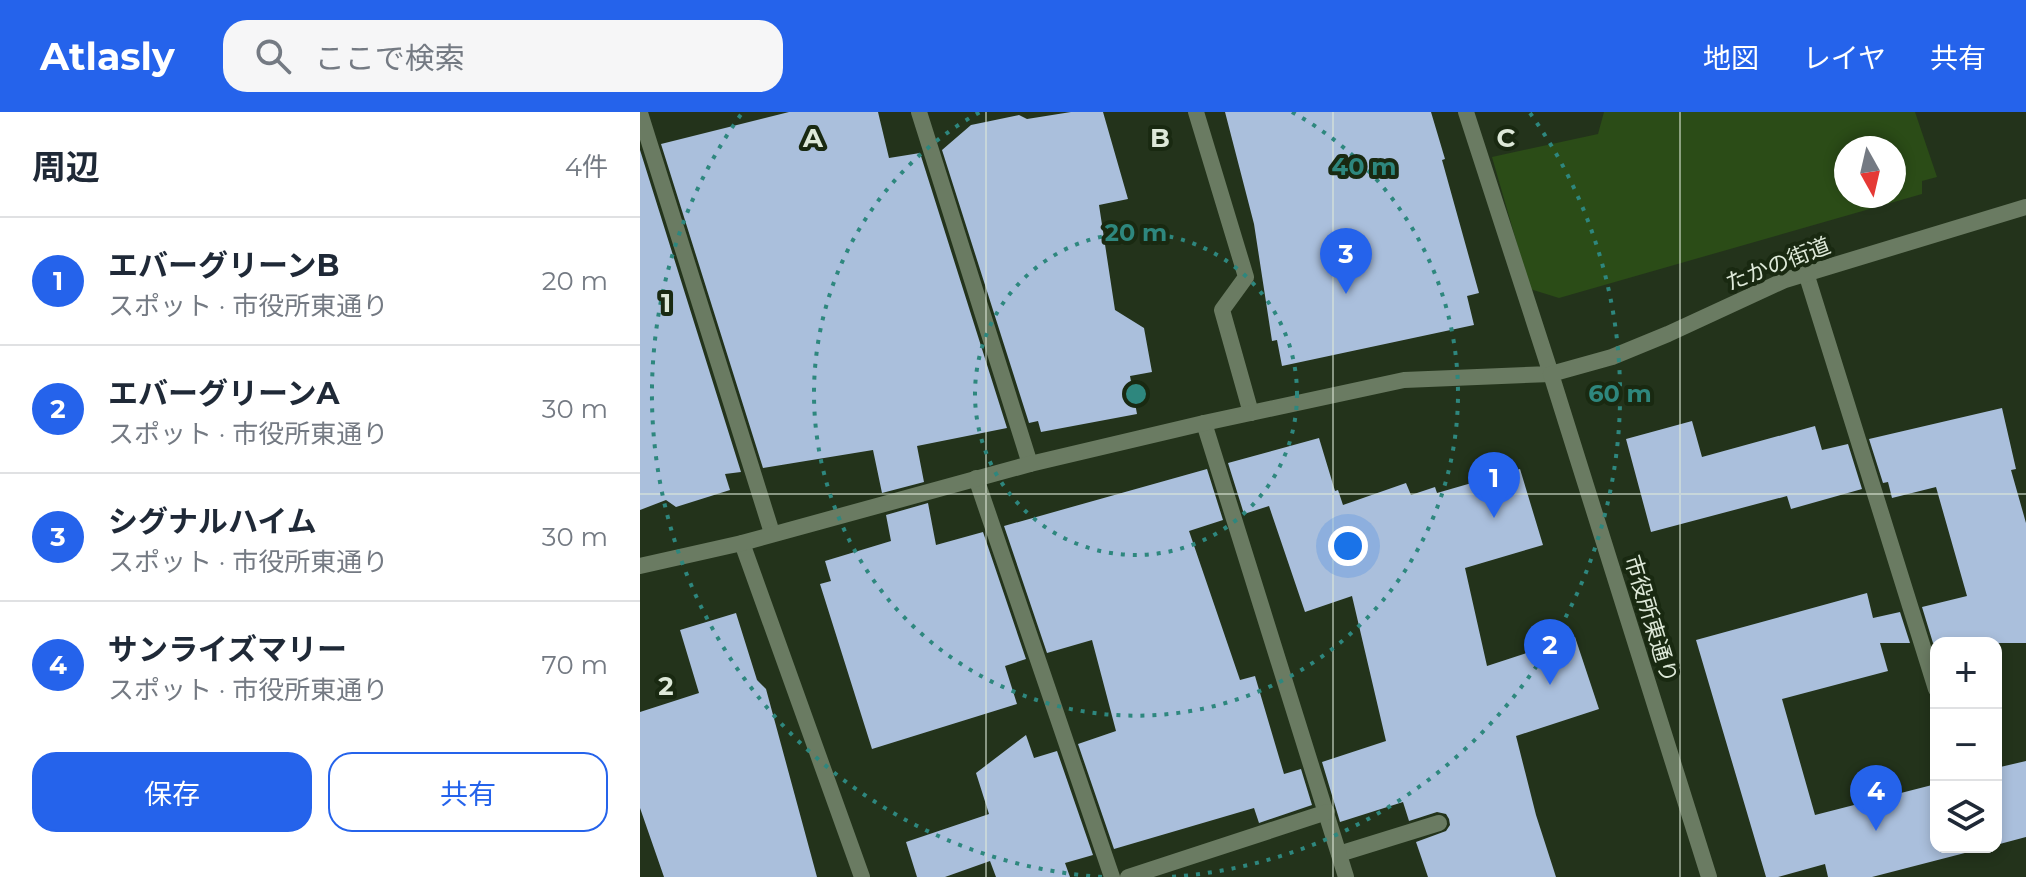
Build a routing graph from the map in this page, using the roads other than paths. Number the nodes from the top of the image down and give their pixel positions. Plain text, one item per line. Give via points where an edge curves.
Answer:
1 (919, 112) edge
2 (1196, 112) edge
3 (1466, 112) edge
4 (640, 113) edge
5 (2026, 207) edge
6 (1806, 273) junction
7 (1551, 374) junction
8 (1251, 413) junction
9 (1204, 423) junction
10 (1030, 464) junction
11 (976, 478) junction
12 (772, 533) junction
13 (742, 543) junction
14 (640, 566) edge
15 (1930, 670) edge
16 (1327, 812) junction
17 (1439, 823) dead end
18 (1339, 854) junction
19 (862, 877) edge
20 (1112, 877) edge
21 (1128, 877) edge
22 (1346, 877) edge
23 (1709, 877) edge

1 - 10 street
2 - 8 street via 1246,277 1222,310
3 - 7 street, 市役所東通り
4 - 12 street
5 - 6 street, たかの街道
6 - 7 street, たかの街道 via 1612,357
6 - 15 street
7 - 8 street, たかの街道 via 1404,380
7 - 23 street, 市役所東通り
8 - 9 street, たかの街道
9 - 10 street, たかの街道
9 - 16 street
10 - 11 street, たかの街道
11 - 12 street, たかの街道
11 - 20 street
12 - 13 street, たかの街道
13 - 14 street, たかの街道
13 - 19 street
16 - 18 street
16 - 21 street
17 - 18 street
18 - 22 street

